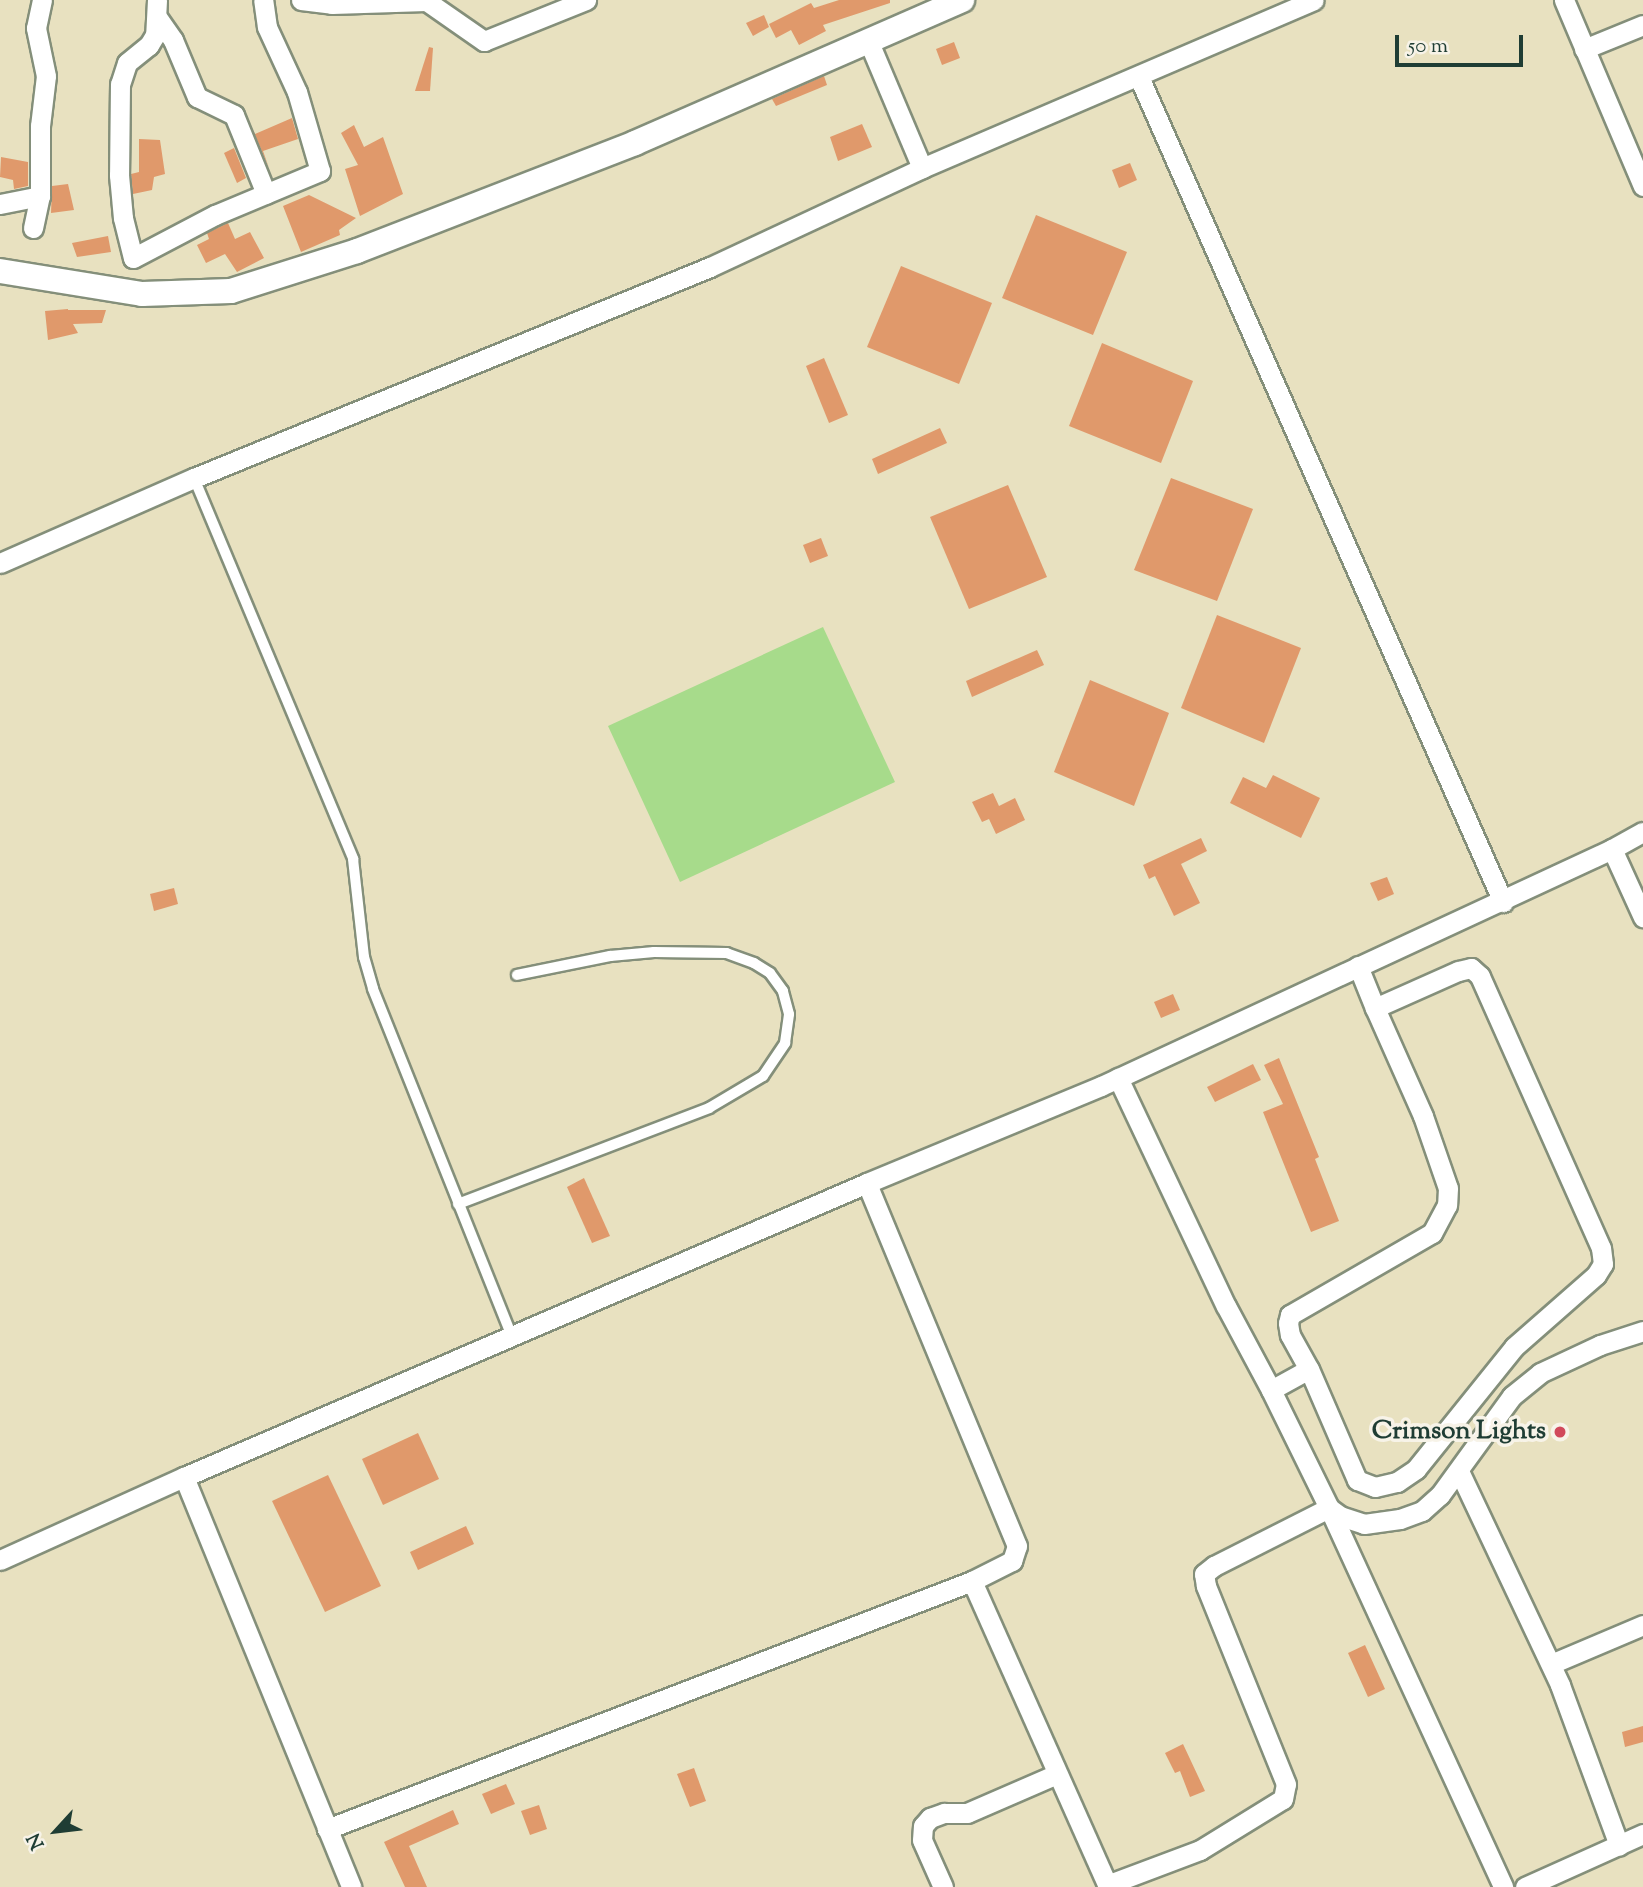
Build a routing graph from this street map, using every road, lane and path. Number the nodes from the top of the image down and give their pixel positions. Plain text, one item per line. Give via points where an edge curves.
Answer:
1 (41, 0) edge
2 (263, 0) edge
3 (301, 0) edge
4 (962, 0) edge
5 (1314, 0) edge
6 (1564, 0) edge
7 (426, 1) edge
8 (574, 2) edge
9 (157, 9) edge
10 (1643, 25) edge
11 (869, 40) junction
12 (1584, 49) junction
13 (1139, 77) junction
14 (922, 168) junction
15 (1643, 186) edge
16 (266, 194) junction
17 (40, 197) junction
18 (0, 204) edge
19 (33, 228) dead end
20 (0, 271) edge
21 (194, 478) junction
22 (0, 563) edge
23 (1642, 835) edge
24 (1612, 849) junction
25 (1503, 902) junction
26 (1643, 915) edge
27 (1358, 966) junction
28 (517, 975) dead end
29 (1375, 1008) junction
30 (1118, 1078) junction
31 (867, 1183) junction
32 (458, 1204) junction
33 (1643, 1331) edge
34 (513, 1337) junction
35 (1309, 1369) junction
36 (1271, 1390) junction
37 (1459, 1471) junction
38 (184, 1477) junction
39 (1329, 1508) junction
40 (0, 1560) edge
41 (972, 1581) junction
42 (1643, 1625) edge
43 (1551, 1664) junction
44 (1057, 1774) junction
45 (327, 1829) junction
46 (1643, 1834) edge
47 (1619, 1845) junction
48 (1107, 1886) edge
49 (351, 1887) edge
50 (943, 1887) edge
51 (1503, 1887) edge
52 (1525, 1887) edge

1 - 17 street via 36,28 46,76 40,126
2 - 16 street via 267,27 297,92 320,171
3 - 7 street via 332,4
4 - 11 street
5 - 13 street
6 - 12 street
7 - 8 street via 484,41
9 - 16 street via 197,97 234,115
9 - 16 street via 155,35 127,62 120,84 119,175 133,258
10 - 12 street
11 - 14 street
11 - 20 street via 623,148 357,251 231,291 142,295
12 - 15 street
13 - 14 street
13 - 25 street
14 - 21 street via 710,267
17 - 18 street
17 - 19 street
21 - 22 street
21 - 32 lane via 353,859 364,957 373,989
23 - 24 street
24 - 25 street
24 - 26 street
25 - 27 street
27 - 29 street
27 - 30 street
28 - 32 lane via 610,956 727,953 771,973 783,991 789,1014 785,1044 763,1076 709,1108
29 - 35 street via 1423,1116 1448,1188 1447,1205 1432,1233 1290,1315 1290,1335
29 - 35 street via 1458,971 1471,968 1480,976 1601,1248 1603,1264 1514,1347 1416,1469 1397,1482 1375,1487 1357,1480
30 - 31 street
30 - 36 street
31 - 34 street
31 - 41 street via 1017,1546 1012,1561
32 - 34 lane
33 - 37 street via 1540,1373 1512,1396
34 - 38 street
35 - 36 street
36 - 39 street
37 - 39 street via 1422,1511 1400,1519 1364,1524
37 - 43 street
38 - 40 street
38 - 45 street
39 - 48 street via 1204,1574 1286,1784 1283,1799 1200,1850
39 - 51 street
41 - 44 street
41 - 45 street
42 - 43 street
43 - 47 street
44 - 48 street
44 - 50 street via 967,1813 930,1818 923,1826 922,1840
45 - 49 street
46 - 47 street
47 - 52 street

